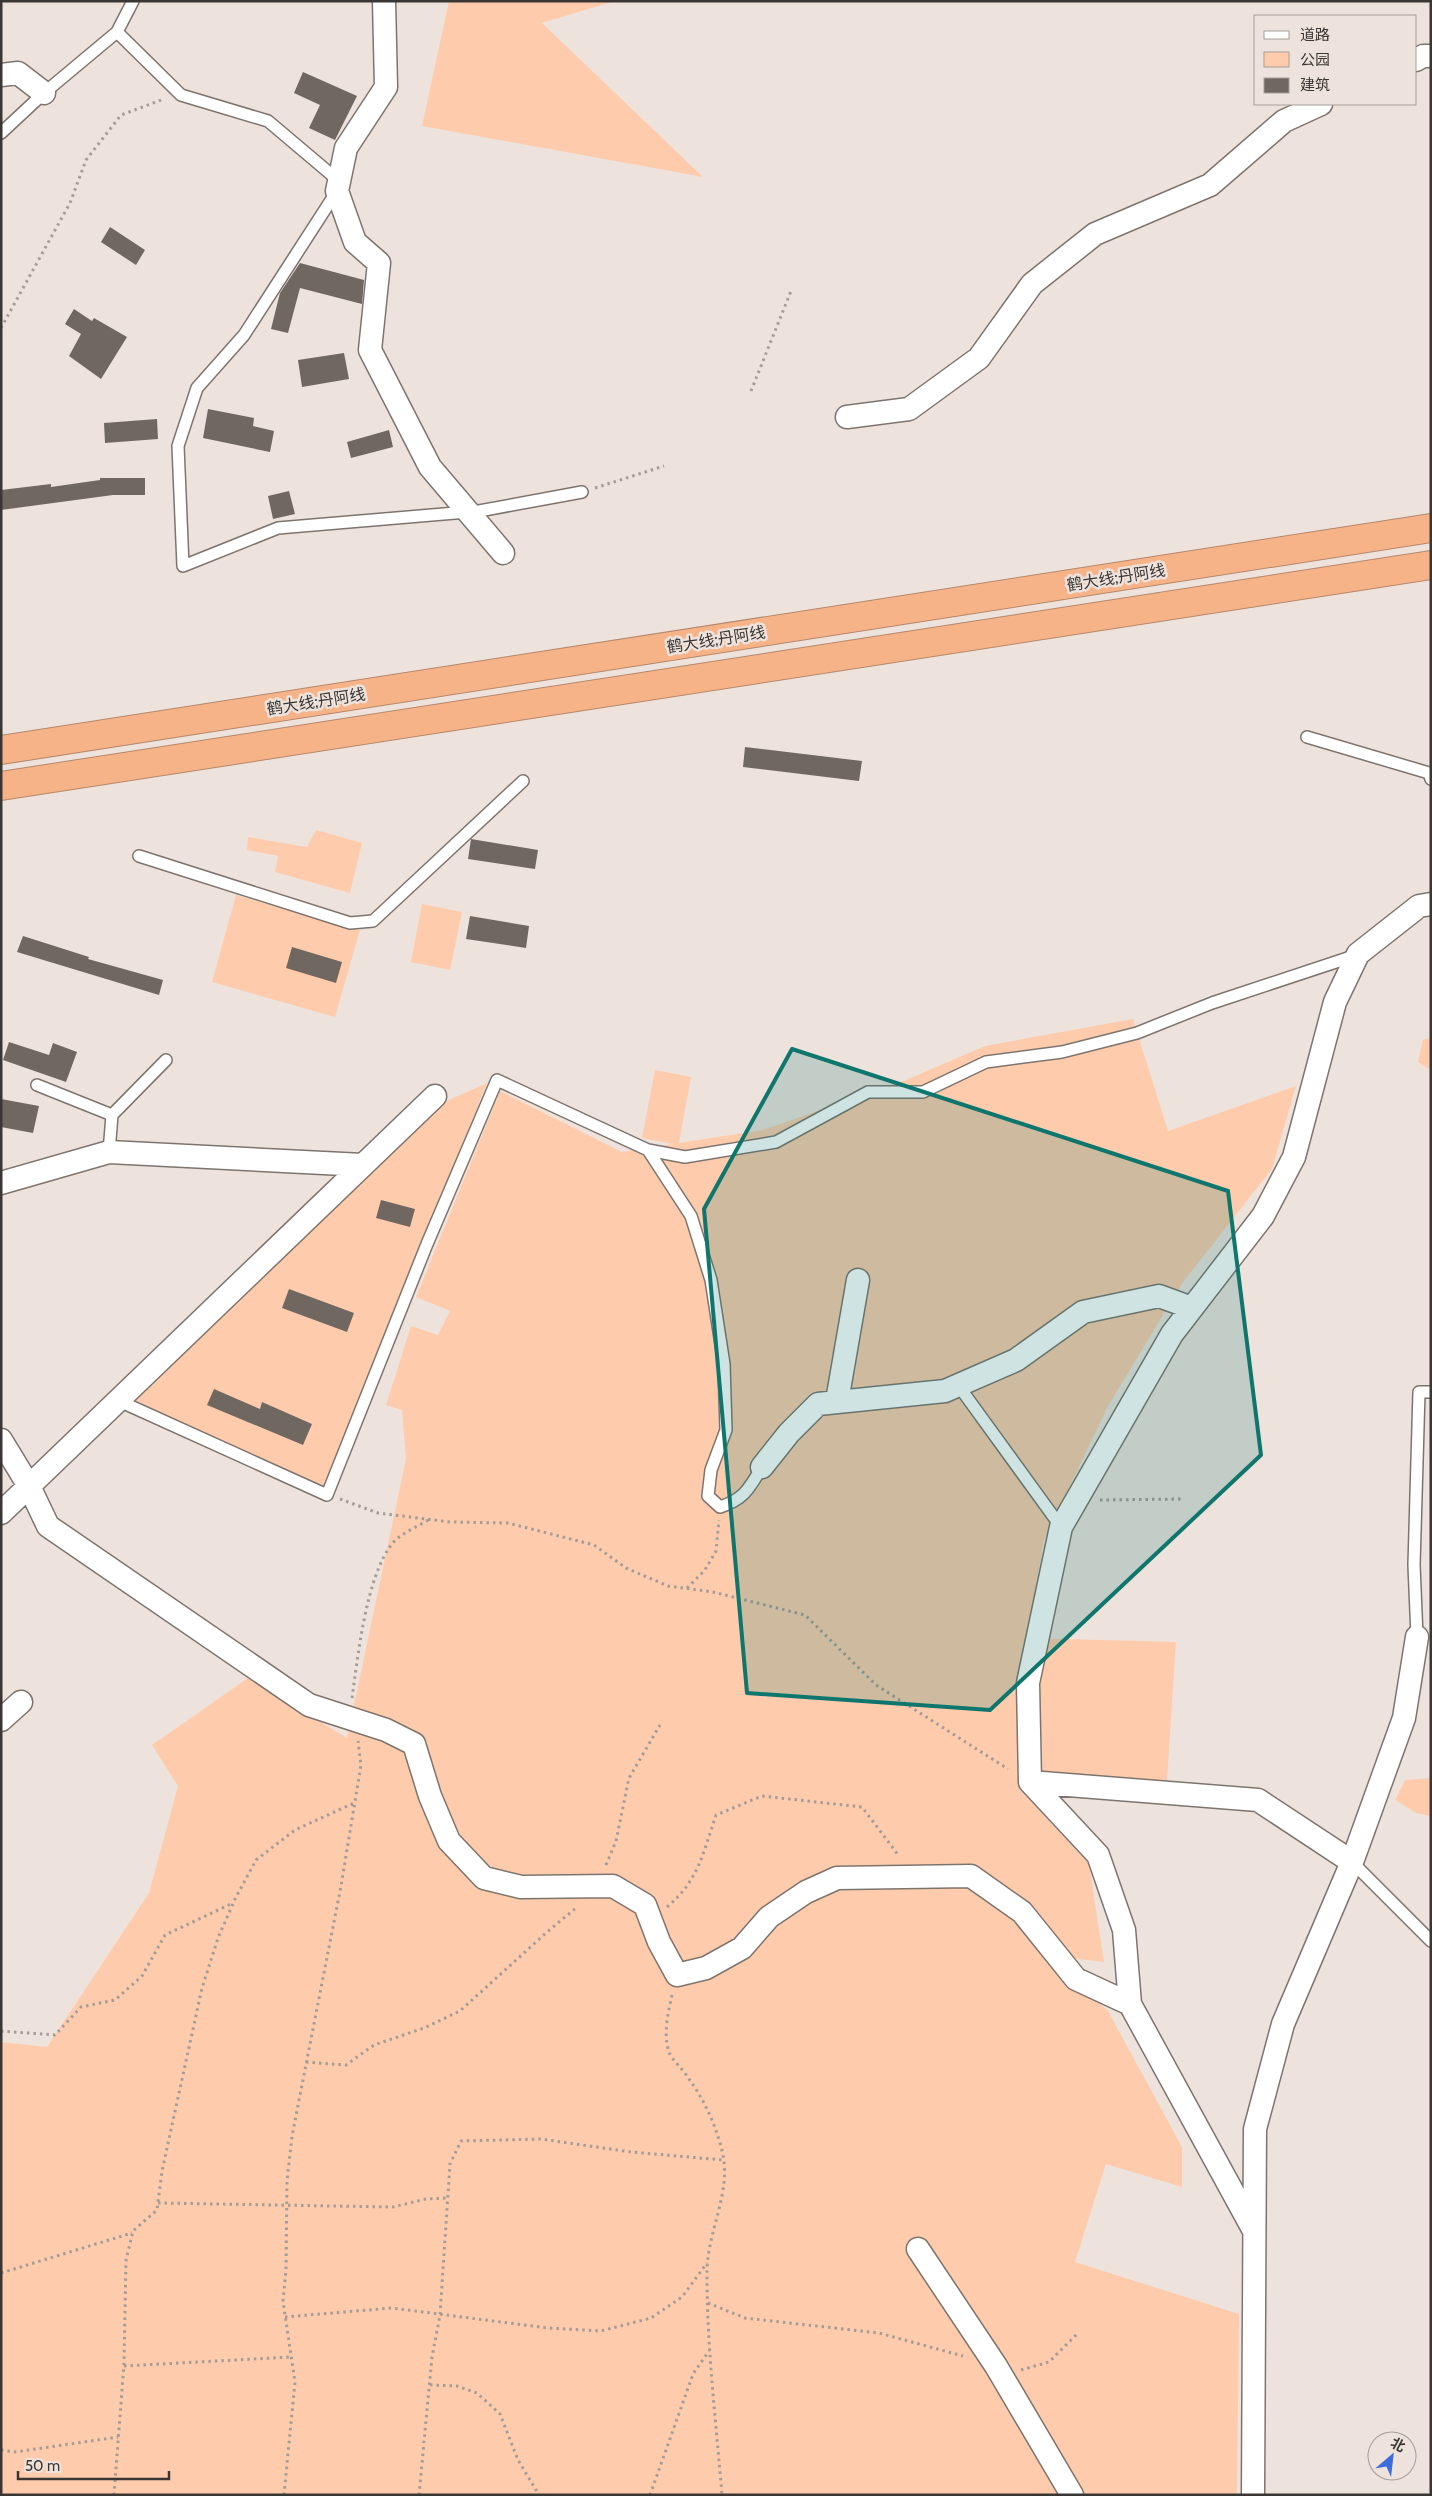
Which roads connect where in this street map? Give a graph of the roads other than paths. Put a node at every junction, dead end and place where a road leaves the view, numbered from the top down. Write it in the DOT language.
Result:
graph roads {
  1 [pos="133,1"];
  2 [pos="384,1"];
  3 [pos="117,32"];
  4 [pos="1431,56"];
  5 [pos="1417,60"];
  6 [pos="1,75"];
  7 [pos="44,93"];
  8 [pos="1319,105"];
  9 [pos="1,133"];
  10 [pos="338,186"];
  11 [pos="847,417"];
  12 [pos="582,492"];
  13 [pos="468,512"];
  14 [pos="1431,528"];
  15 [pos="503,553"];
  16 [pos="1431,565"];
  17 [pos="1308,736"];
  18 [pos="1,750"];
  19 [pos="1431,779"];
  20 [pos="523,781"];
  21 [pos="1,786"];
  22 [pos="140,856"];
  23 [pos="1431,904"];
  24 [pos="1358,954"];
  25 [pos="166,1060"];
  26 [pos="37,1085"];
  27 [pos="435,1096"];
  28 [pos="112,1115"];
  29 [pos="648,1150"];
  30 [pos="109,1152"];
  31 [pos="363,1164"];
  32 [pos="1,1183"];
  33 [pos="858,1280"];
  34 [pos="1192,1308"];
  35 [pos="958,1386"];
  36 [pos="1431,1392"];
  37 [pos="117,1400"];
  38 [pos="837,1401"];
  39 [pos="1,1440"];
  40 [pos="762,1467"];
  41 [pos="30,1486"];
  42 [pos="1,1513"];
  43 [pos="1061,1527"];
  44 [pos="1416,1637"];
  45 [pos="21,1702"];
  46 [pos="1,1720"];
  47 [pos="1030,1782"];
  48 [pos="1352,1862"];
  49 [pos="1431,1941"];
  50 [pos="1130,2004"];
  51 [pos="1255,2232"];
  52 [pos="918,2249"];
  53 [pos="1072,2495"];
  54 [pos="1252,2495"];
  1 -- 3 [label="lane"];
  2 -- 10 [label="street"];
  3 -- 7 [label="lane"];
  3 -- 10 [label="lane"];
  4 -- 5 [label="street"];
  6 -- 7 [label="street"];
  7 -- 9 [label="lane"];
  8 -- 11 [label="street"];
  10 -- 13 [label="street"];
  10 -- 13 [label="lane"];
  12 -- 13 [label="lane"];
  13 -- 15 [label="street"];
  14 -- 18 [label="highway, 鹤大线;丹阿线"];
  16 -- 21 [label="highway"];
  17 -- 19 [label="lane"];
  20 -- 22 [label="lane"];
  23 -- 24 [label="street"];
  24 -- 29 [label="lane"];
  24 -- 34 [label="street"];
  25 -- 28 [label="lane"];
  26 -- 28 [label="lane"];
  27 -- 31 [label="street"];
  28 -- 30 [label="lane"];
  29 -- 37 [label="lane"];
  29 -- 40 [label="lane"];
  30 -- 31 [label="street"];
  30 -- 32 [label="street"];
  31 -- 37 [label="street"];
  33 -- 38 [label="street"];
  34 -- 35 [label="street"];
  34 -- 43 [label="street"];
  35 -- 38 [label="street"];
  35 -- 43 [label="lane"];
  36 -- 44 [label="lane"];
  37 -- 41 [label="street"];
  38 -- 40 [label="street"];
  39 -- 41 [label="street"];
  41 -- 42 [label="street"];
  41 -- 50 [label="street"];
  43 -- 47 [label="street"];
  44 -- 48 [label="street"];
  45 -- 46 [label="street"];
  47 -- 48 [label="street"];
  47 -- 50 [label="street"];
  48 -- 49 [label="lane"];
  48 -- 51 [label="street"];
  50 -- 51 [label="street"];
  51 -- 54 [label="street"];
  52 -- 53 [label="street"];
}
